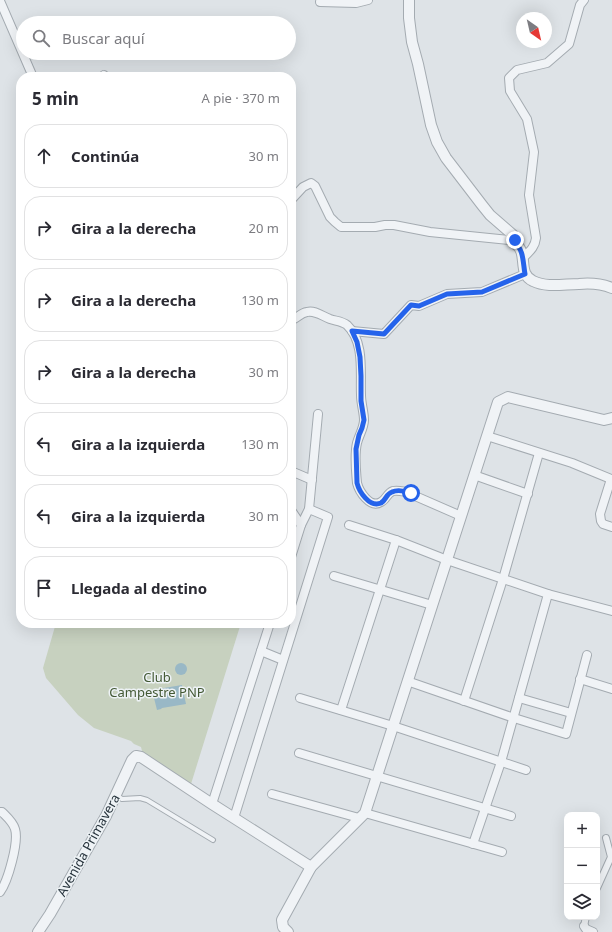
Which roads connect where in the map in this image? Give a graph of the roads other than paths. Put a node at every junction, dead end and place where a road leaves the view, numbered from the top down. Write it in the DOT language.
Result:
graph roads {
  1 [pos="368,0"];
  2 [pos="409,0"];
  3 [pos="584,0"];
  4 [pos="0,1"];
  5 [pos="320,2"];
  6 [pos="16,38"];
  7 [pos="26,60"];
  8 [pos="31,72"];
  9 [pos="296,195"];
  10 [pos="514,243"];
  11 [pos="523,258"];
  12 [pos="525,274"];
  13 [pos="612,288"];
  14 [pos="296,318"];
  15 [pos="352,331"];
  16 [pos="318,414"];
  17 [pos="612,418"];
  18 [pos="487,436"];
  19 [pos="539,453"];
  20 [pos="296,473"];
  21 [pos="474,475"];
  22 [pos="312,480"];
  23 [pos="528,494"];
  24 [pos="309,509"];
  25 [pos="461,516"];
  26 [pos="296,518"];
  27 [pos="301,525"];
  28 [pos="349,525"];
  29 [pos="612,527"];
  30 [pos="396,540"];
  31 [pos="296,541"];
  32 [pos="447,560"];
  33 [pos="334,576"];
  34 [pos="503,579"];
  35 [pos="380,589"];
  36 [pos="548,594"];
  37 [pos="432,605"];
  38 [pos="612,611"];
  39 [pos="296,619"];
  40 [pos="268,628"];
  41 [pos="293,628"];
  42 [pos="261,651"];
  43 [pos="587,655"];
  44 [pos="283,660"];
  45 [pos="580,679"];
  46 [pos="407,681"];
  47 [pos="612,689"];
  48 [pos="300,698"];
  49 [pos="519,698"];
  50 [pos="464,701"];
  51 [pos="341,710"];
  52 [pos="571,713"];
  53 [pos="514,718"];
  54 [pos="393,726"];
  55 [pos="299,753"];
  56 [pos="501,762"];
  57 [pos="526,770"];
  58 [pos="377,775"];
  59 [pos="272,794"];
  60 [pos="116,795"];
  61 [pos="212,804"];
  62 [pos="485,808"];
  63 [pos="0,812"];
  64 [pos="362,816"];
  65 [pos="511,816"];
  66 [pos="234,818"];
  67 [pos="606,838"];
  68 [pos="213,840"];
  69 [pos="473,844"];
  70 [pos="502,852"];
  71 [pos="311,867"];
  72 [pos="599,884"];
  73 [pos="0,892"];
  74 [pos="585,920"];
  75 [pos="584,926"];
  76 [pos="38,932"];
  77 [pos="288,932"];
  78 [pos="593,932"];
  1 -- 5 [label="street"];
  2 -- 10 [label="street"];
  3 -- 11 [label="street"];
  4 -- 6 [label="street"];
  7 -- 8 [label="street"];
  9 -- 10 [label="street"];
  10 -- 11 [label="street"];
  11 -- 12 [label="street"];
  12 -- 13 [label="street"];
  12 -- 15 [label="street"];
  14 -- 15 [label="street"];
  15 -- 25 [label="street"];
  16 -- 22 [label="street"];
  17 -- 18 [label="street"];
  18 -- 19 [label="street"];
  18 -- 21 [label="street"];
  19 -- 23 [label="street"];
  19 -- 29 [label="street"];
  20 -- 22 [label="street"];
  21 -- 23 [label="street"];
  21 -- 25 [label="street"];
  22 -- 24 [label="street"];
  23 -- 34 [label="street"];
  24 -- 27 [label="street"];
  24 -- 39 [label="street"];
  25 -- 32 [label="street"];
  26 -- 27 [label="street"];
  27 -- 31 [label="street"];
  28 -- 30 [label="street"];
  30 -- 32 [label="street"];
  30 -- 35 [label="street"];
  32 -- 34 [label="street"];
  32 -- 37 [label="street"];
  33 -- 35 [label="street"];
  34 -- 36 [label="street"];
  34 -- 50 [label="street"];
  35 -- 37 [label="street"];
  35 -- 51 [label="street"];
  36 -- 38 [label="street"];
  36 -- 49 [label="street"];
  37 -- 46 [label="street"];
  40 -- 42 [label="street"];
  41 -- 44 [label="street"];
  42 -- 44 [label="street"];
  42 -- 61 [label="street"];
  43 -- 45 [label="street"];
  44 -- 66 [label="street"];
  45 -- 47 [label="street"];
  45 -- 52 [label="street"];
  46 -- 50 [label="street"];
  46 -- 54 [label="street"];
  48 -- 51 [label="street"];
  49 -- 52 [label="street"];
  49 -- 53 [label="street"];
  50 -- 53 [label="street"];
  51 -- 54 [label="street"];
  52 -- 53 [label="street"];
  53 -- 56 [label="street"];
  54 -- 56 [label="street"];
  54 -- 58 [label="street"];
  55 -- 58 [label="street"];
  56 -- 57 [label="street"];
  56 -- 62 [label="street"];
  58 -- 62 [label="street"];
  58 -- 64 [label="street"];
  59 -- 64 [label="street"];
  60 -- 61 [label="street, Avenida Primavera"];
  60 -- 68 [label="lane"];
  60 -- 76 [label="street, Avenida Primavera"];
  61 -- 66 [label="street"];
  62 -- 65 [label="street"];
  62 -- 69 [label="street"];
  63 -- 73 [label="street"];
  64 -- 69 [label="street"];
  64 -- 71 [label="street"];
  66 -- 71 [label="street"];
  67 -- 72 [label="street"];
  69 -- 70 [label="street"];
  71 -- 77 [label="street"];
  74 -- 75 [label="street"];
  75 -- 78 [label="street"];
}
